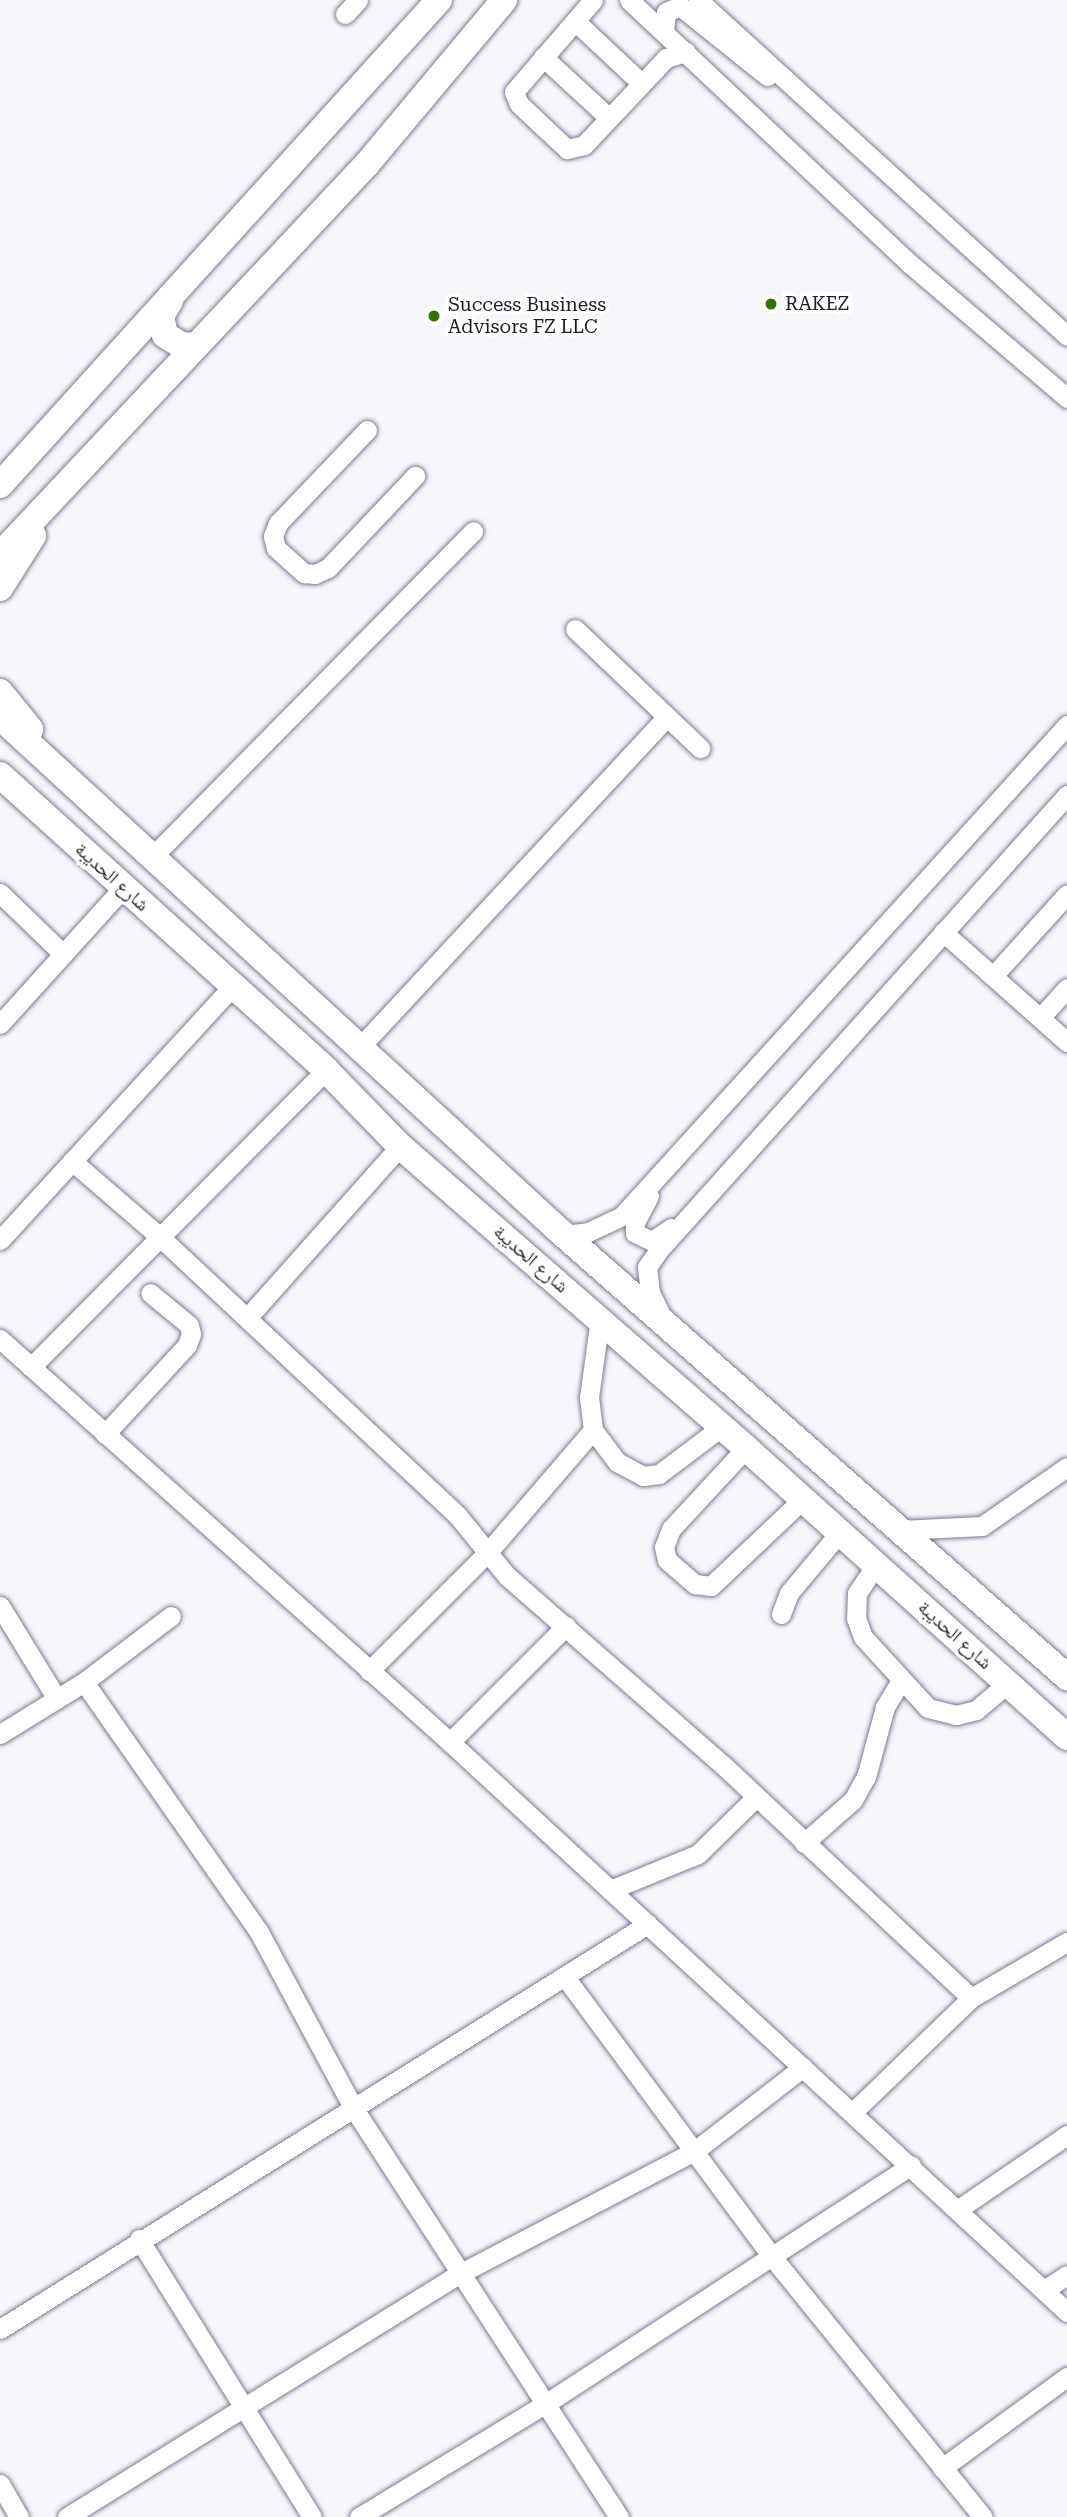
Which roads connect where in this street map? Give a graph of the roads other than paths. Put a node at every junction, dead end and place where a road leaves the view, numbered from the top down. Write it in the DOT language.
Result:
graph roads {
  1 [pos="504,0"];
  2 [pos="593,0"];
  3 [pos="629,0"];
  4 [pos="698,0"];
  5 [pos="433,2"];
  6 [pos="575,21"];
  7 [pos="664,32"];
  8 [pos="686,52"];
  9 [pos="543,57"];
  10 [pos="788,82"];
  11 [pos="641,83"];
  12 [pos="609,118"];
  13 [pos="176,291"];
  14 [pos="1067,336"];
  15 [pos="196,346"];
  16 [pos="1048,381"];
  17 [pos="1067,389"];
  18 [pos="1067,398"];
  19 [pos="367,430"];
  20 [pos="73,474"];
  21 [pos="415,476"];
  22 [pos="0,485"];
  23 [pos="473,531"];
  24 [pos="0,555"];
  25 [pos="0,588"];
  26 [pos="575,629"];
  27 [pos="0,692"];
  28 [pos="667,717"];
  29 [pos="0,718"];
  30 [pos="1067,725"];
  31 [pos="700,748"];
  32 [pos="6,783"];
  33 [pos="1067,794"];
  34 [pos="86,799"];
  35 [pos="151,858"];
  36 [pos="124,887"];
  37 [pos="0,893"];
  38 [pos="1067,894"];
  39 [pos="943,932"];
  40 [pos="63,954"];
  41 [pos="993,976"];
  42 [pos="233,986"];
  43 [pos="1067,988"];
  44 [pos="1040,1018"];
  45 [pos="0,1024"];
  46 [pos="1067,1042"];
  47 [pos="359,1048"];
  48 [pos="326,1070"];
  49 [pos="400,1146"];
  50 [pos="72,1161"];
  51 [pos="664,1168"];
  52 [pos="682,1220"];
  53 [pos="564,1235"];
  54 [pos="160,1237"];
  55 [pos="0,1240"];
  56 [pos="150,1293"];
  57 [pos="247,1318"];
  58 [pos="600,1318"];
  59 [pos="666,1324"];
  60 [pos="0,1339"];
  61 [pos="32,1367"];
  62 [pos="720,1428"];
  63 [pos="593,1430"];
  64 [pos="105,1434"];
  65 [pos="746,1448"];
  66 [pos="1067,1467"];
  67 [pos="803,1499"];
  68 [pos="900,1530"];
  69 [pos="840,1532"];
  70 [pos="488,1552"];
  71 [pos="876,1565"];
  72 [pos="0,1606"];
  73 [pos="781,1614"];
  74 [pos="171,1616"];
  75 [pos="566,1626"];
  76 [pos="369,1671"];
  77 [pos="1067,1677"];
  78 [pos="84,1682"];
  79 [pos="900,1682"];
  80 [pos="1008,1683"];
  81 [pos="57,1699"];
  82 [pos="0,1734"];
  83 [pos="1067,1737"];
  84 [pos="450,1742"];
  85 [pos="755,1798"];
  86 [pos="804,1843"];
  87 [pos="610,1890"];
  88 [pos="648,1924"];
  89 [pos="1067,1942"];
  90 [pos="565,1977"];
  91 [pos="971,1998"];
  92 [pos="803,2067"];
  93 [pos="354,2109"];
  94 [pos="853,2112"];
  95 [pos="1067,2135"];
  96 [pos="696,2150"];
  97 [pos="911,2165"];
  98 [pos="957,2210"];
  99 [pos="139,2239"];
  100 [pos="773,2258"];
  101 [pos="461,2273"];
  102 [pos="1067,2275"];
  103 [pos="1044,2290"];
  104 [pos="1067,2312"];
  105 [pos="0,2329"];
  106 [pos="1067,2377"];
  107 [pos="545,2404"];
  108 [pos="244,2407"];
  109 [pos="942,2468"];
  110 [pos="0,2484"];
  111 [pos="19,2517"];
  112 [pos="67,2517"];
  113 [pos="312,2517"];
  114 [pos="359,2517"];
  115 [pos="620,2517"];
  116 [pos="983,2517"];
  1 -- 15 [label="main road"];
  2 -- 6 [label="street"];
  3 -- 7 [label="street"];
  4 -- 10 [label="street"];
  5 -- 13 [label="main road"];
  6 -- 9 [label="street"];
  6 -- 11 [label="street"];
  7 -- 8 [label="street"];
  7 -- 10 [label="street"];
  8 -- 11 [label="street"];
  8 -- 16 [label="street"];
  9 -- 12 [label="street"];
  9 -- 12 [label="street"];
  10 -- 14 [label="street"];
  11 -- 12 [label="street"];
  13 -- 15 [label="main road"];
  13 -- 22 [label="main road"];
  15 -- 20 [label="main road"];
  16 -- 17 [label="street"];
  16 -- 18 [label="street"];
  19 -- 21 [label="street"];
  20 -- 24 [label="main road"];
  20 -- 25 [label="main road"];
  23 -- 35 [label="street"];
  26 -- 28 [label="street"];
  27 -- 34 [label="main road"];
  28 -- 31 [label="street"];
  28 -- 47 [label="street"];
  29 -- 34 [label="main road, شارع الحديبة"];
  30 -- 51 [label="street"];
  32 -- 36 [label="main road, شارع الحديبة"];
  33 -- 39 [label="street"];
  34 -- 35 [label="main road, شارع الحديبة"];
  35 -- 47 [label="main road, شارع الحديبة"];
  36 -- 40 [label="street"];
  36 -- 42 [label="main road, شارع الحديبة"];
  37 -- 40 [label="street"];
  38 -- 41 [label="street"];
  39 -- 41 [label="street"];
  39 -- 52 [label="street"];
  40 -- 45 [label="street"];
  41 -- 44 [label="street"];
  42 -- 48 [label="main road, شارع الحديبة"];
  42 -- 50 [label="street"];
  43 -- 44 [label="street"];
  44 -- 46 [label="street"];
  47 -- 53 [label="main road, شارع الحديبة"];
  48 -- 49 [label="main road, شارع الحديبة"];
  48 -- 54 [label="street"];
  49 -- 57 [label="street"];
  49 -- 58 [label="main road, شارع الحديبة"];
  50 -- 54 [label="street"];
  50 -- 55 [label="street"];
  51 -- 52 [label="street"];
  51 -- 53 [label="street"];
  52 -- 59 [label="street"];
  53 -- 59 [label="main road, شارع الحديبة"];
  54 -- 57 [label="street"];
  54 -- 61 [label="street"];
  56 -- 64 [label="street"];
  57 -- 70 [label="street"];
  58 -- 62 [label="main road, شارع الحديبة"];
  58 -- 63 [label="street"];
  59 -- 68 [label="main road, شارع الحديبة"];
  60 -- 61 [label="street"];
  61 -- 64 [label="street"];
  62 -- 63 [label="street"];
  62 -- 65 [label="main road, شارع الحديبة"];
  63 -- 70 [label="street"];
  64 -- 76 [label="street"];
  65 -- 67 [label="main road, شارع الحديبة"];
  65 -- 67 [label="street"];
  66 -- 68 [label="street"];
  67 -- 69 [label="main road, شارع الحديبة"];
  68 -- 77 [label="main road, شارع الحديبة"];
  69 -- 71 [label="main road, شارع الحديبة"];
  69 -- 73 [label="street"];
  70 -- 75 [label="street"];
  70 -- 76 [label="street"];
  71 -- 79 [label="street"];
  71 -- 80 [label="main road, شارع الحديبة"];
  72 -- 81 [label="street"];
  74 -- 78 [label="street"];
  75 -- 84 [label="street"];
  75 -- 85 [label="street"];
  76 -- 84 [label="street"];
  78 -- 81 [label="street"];
  78 -- 93 [label="street"];
  79 -- 80 [label="street"];
  79 -- 86 [label="street"];
  80 -- 83 [label="main road, شارع الحديبة"];
  81 -- 82 [label="street"];
  84 -- 87 [label="street"];
  85 -- 86 [label="street"];
  85 -- 87 [label="street"];
  86 -- 91 [label="street"];
  87 -- 88 [label="street"];
  88 -- 90 [label="street"];
  88 -- 92 [label="street"];
  89 -- 91 [label="street"];
  90 -- 93 [label="street"];
  90 -- 96 [label="street"];
  91 -- 94 [label="street"];
  92 -- 94 [label="street"];
  92 -- 96 [label="street"];
  93 -- 99 [label="street"];
  93 -- 101 [label="street"];
  94 -- 97 [label="street"];
  95 -- 98 [label="street"];
  96 -- 100 [label="street"];
  96 -- 101 [label="street"];
  97 -- 98 [label="street"];
  97 -- 100 [label="street"];
  98 -- 103 [label="street"];
  99 -- 105 [label="street"];
  99 -- 108 [label="street"];
  100 -- 107 [label="street"];
  100 -- 109 [label="street"];
  101 -- 107 [label="street"];
  101 -- 108 [label="street"];
  102 -- 103 [label="street"];
  103 -- 104 [label="street"];
  106 -- 109 [label="street"];
  107 -- 114 [label="street"];
  107 -- 115 [label="street"];
  108 -- 112 [label="street"];
  108 -- 113 [label="street"];
  109 -- 116 [label="street"];
  110 -- 111 [label="street"];
}
